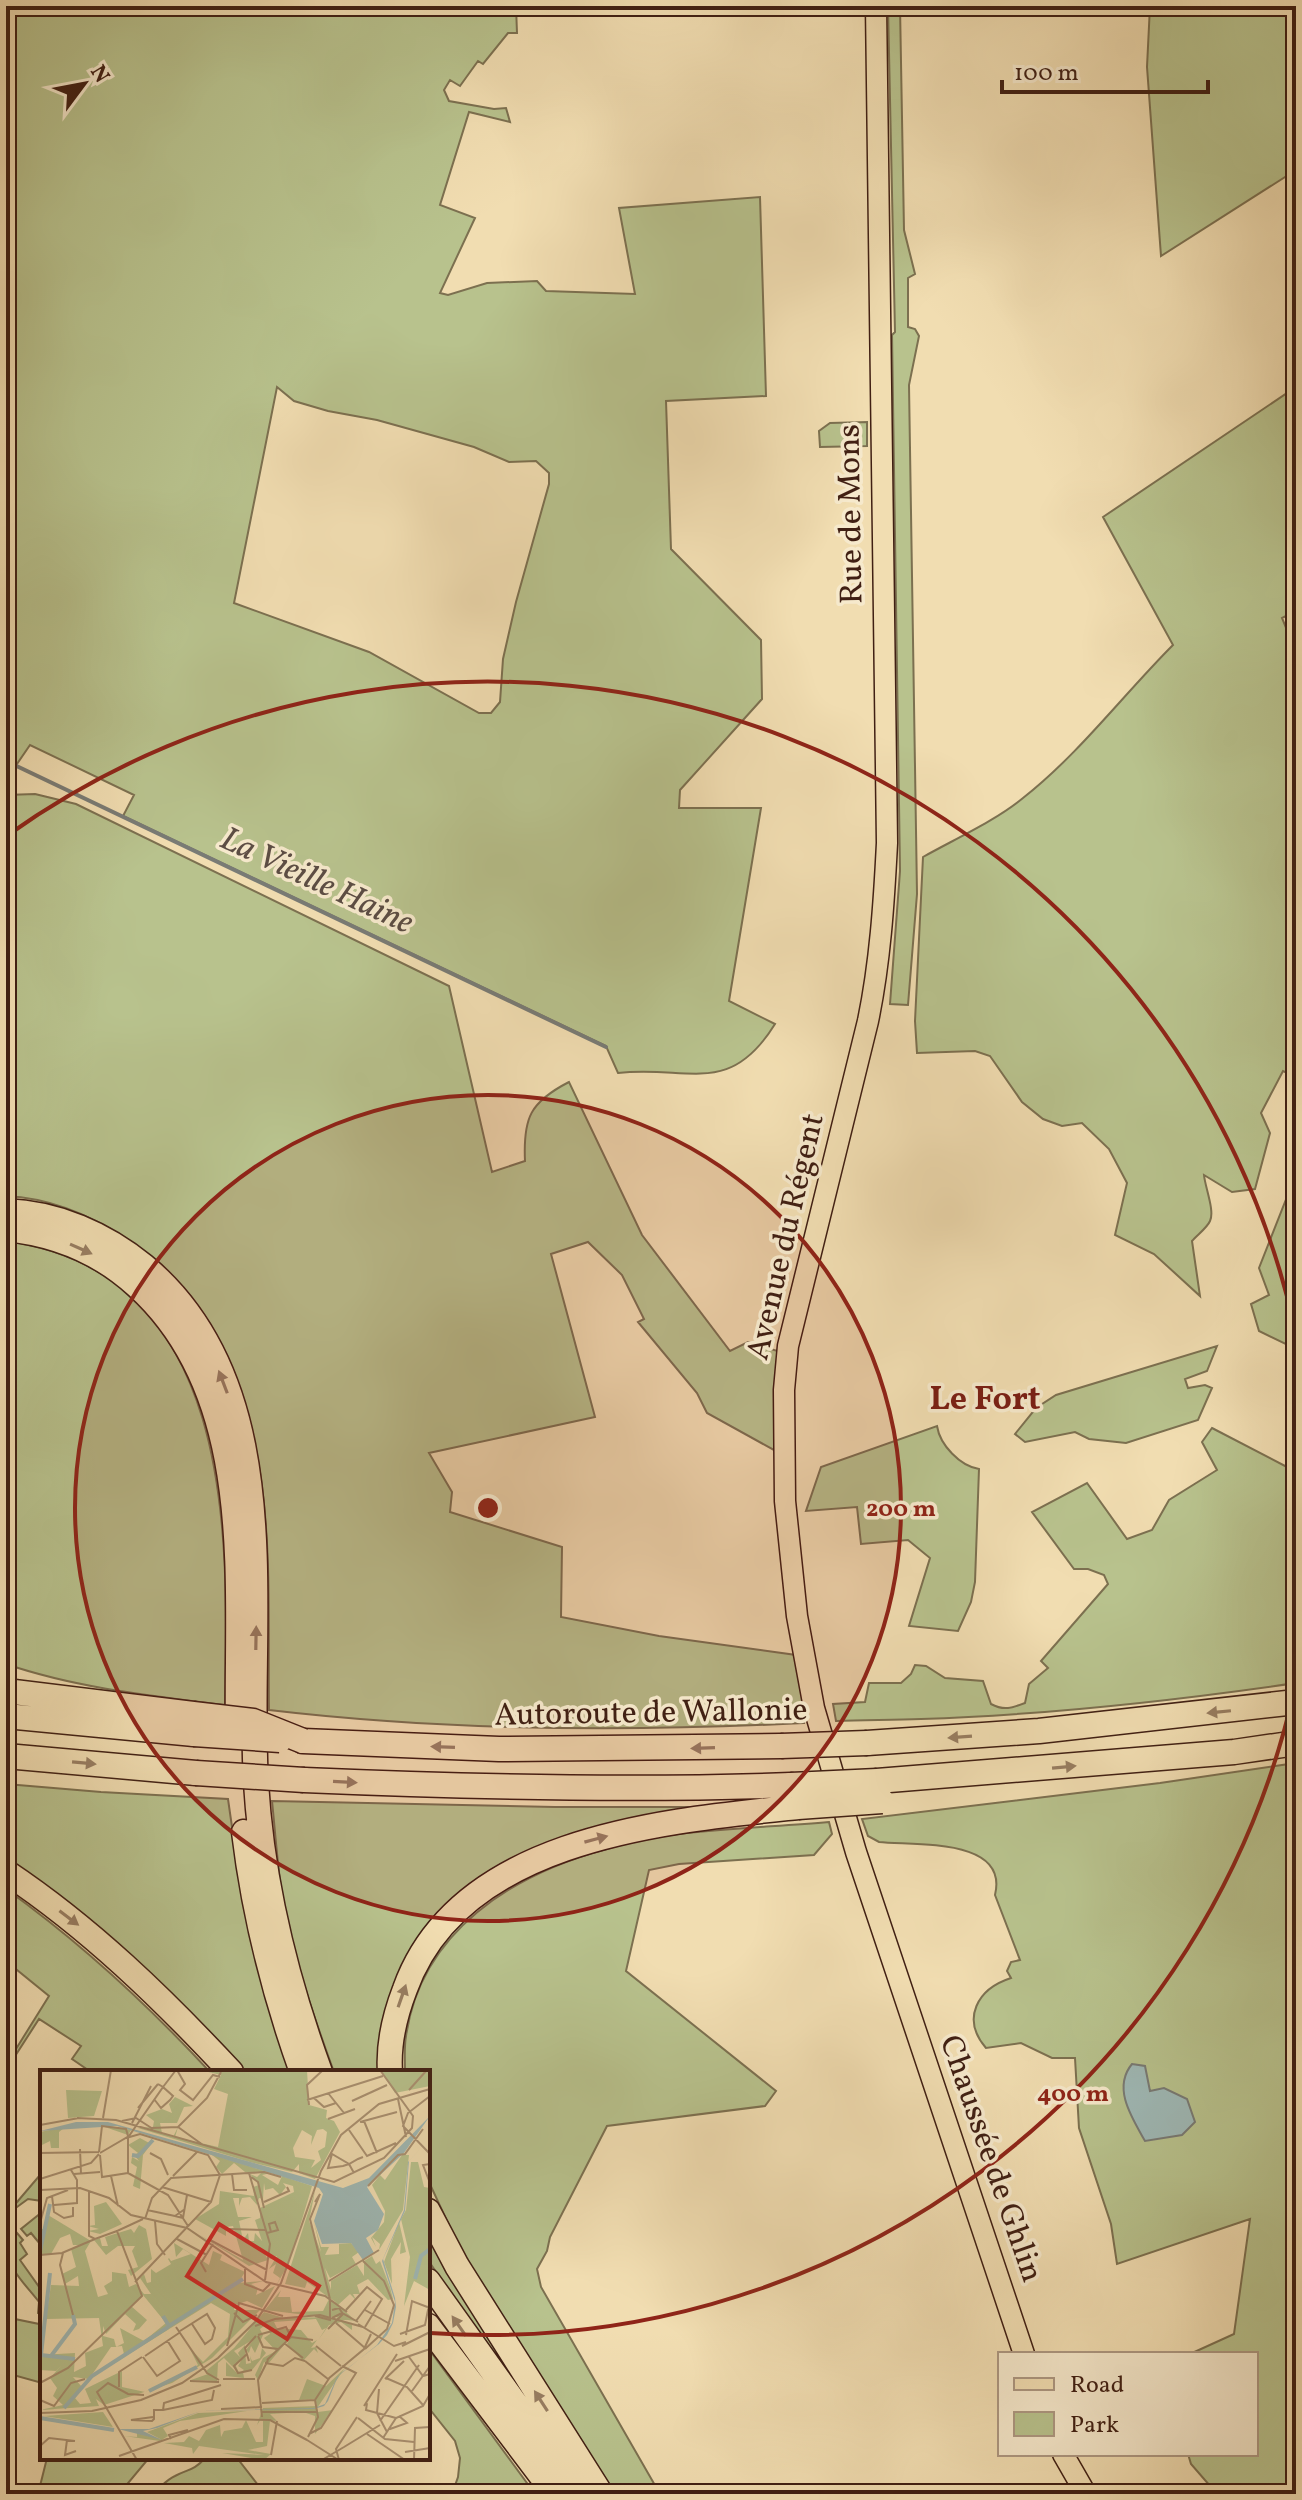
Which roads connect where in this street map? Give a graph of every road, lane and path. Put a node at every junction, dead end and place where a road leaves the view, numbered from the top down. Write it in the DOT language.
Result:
graph roads {
  1 [pos="876,6"];
  2 [pos="868,1021"];
  3 [pos="6,1211"];
  4 [pos="6,1229"];
  5 [pos="6,1675"];
  6 [pos="6,1691"];
  7 [pos="1296,1702"];
  8 [pos="111,1706"];
  9 [pos="6,1716"];
  10 [pos="193,1724"];
  11 [pos="1296,1743"];
  12 [pos="6,1756"];
  13 [pos="794,1796"];
  14 [pos="6,1872"];
  15 [pos="899,1982"];
  16 [pos="229,2070"];
  17 [pos="301,2070"];
  18 [pos="319,2070"];
  19 [pos="390,2070"];
  20 [pos="430,2215"];
  21 [pos="430,2284"];
  22 [pos="430,2320"];
  23 [pos="430,2329"];
  24 [pos="1023,2352"];
  25 [pos="451,2357"];
  26 [pos="1064,2456"];
  27 [pos="555,2494"];
  28 [pos="580,2494"];
  29 [pos="601,2494"];
  30 [pos="1086,2494"];
  1 -- 2 [label="main road, Rue de Mons"];
  2 -- 15 [label="main road, Avenue du Régent"];
  18 -- 3 [label="highway, one-way"];
  4 -- 17 [label="highway, one-way"];
  5 -- 8 [label="highway"];
  6 -- 8 [label="highway"];
  7 -- 10 [label="highway, Autoroute de Wallonie, one-way, bridge"];
  8 -- 10 [label="highway"];
  9 -- 10 [label="highway, Autoroute de Wallonie"];
  13 -- 11 [label="highway, one-way, bridge"];
  12 -- 13 [label="highway, one-way, bridge"];
  19 -- 13 [label="highway, one-way"];
  14 -- 16 [label="highway, one-way"];
  15 -- 24 [label="main road, Chaussée de Ghlin"];
  29 -- 20 [label="highway, one-way"];
  28 -- 21 [label="highway, one-way"];
  22 -- 25 [label="highway"];
  23 -- 25 [label="highway"];
  25 -- 27 [label="highway"];
  26 -- 30 [label="main road"];
}
